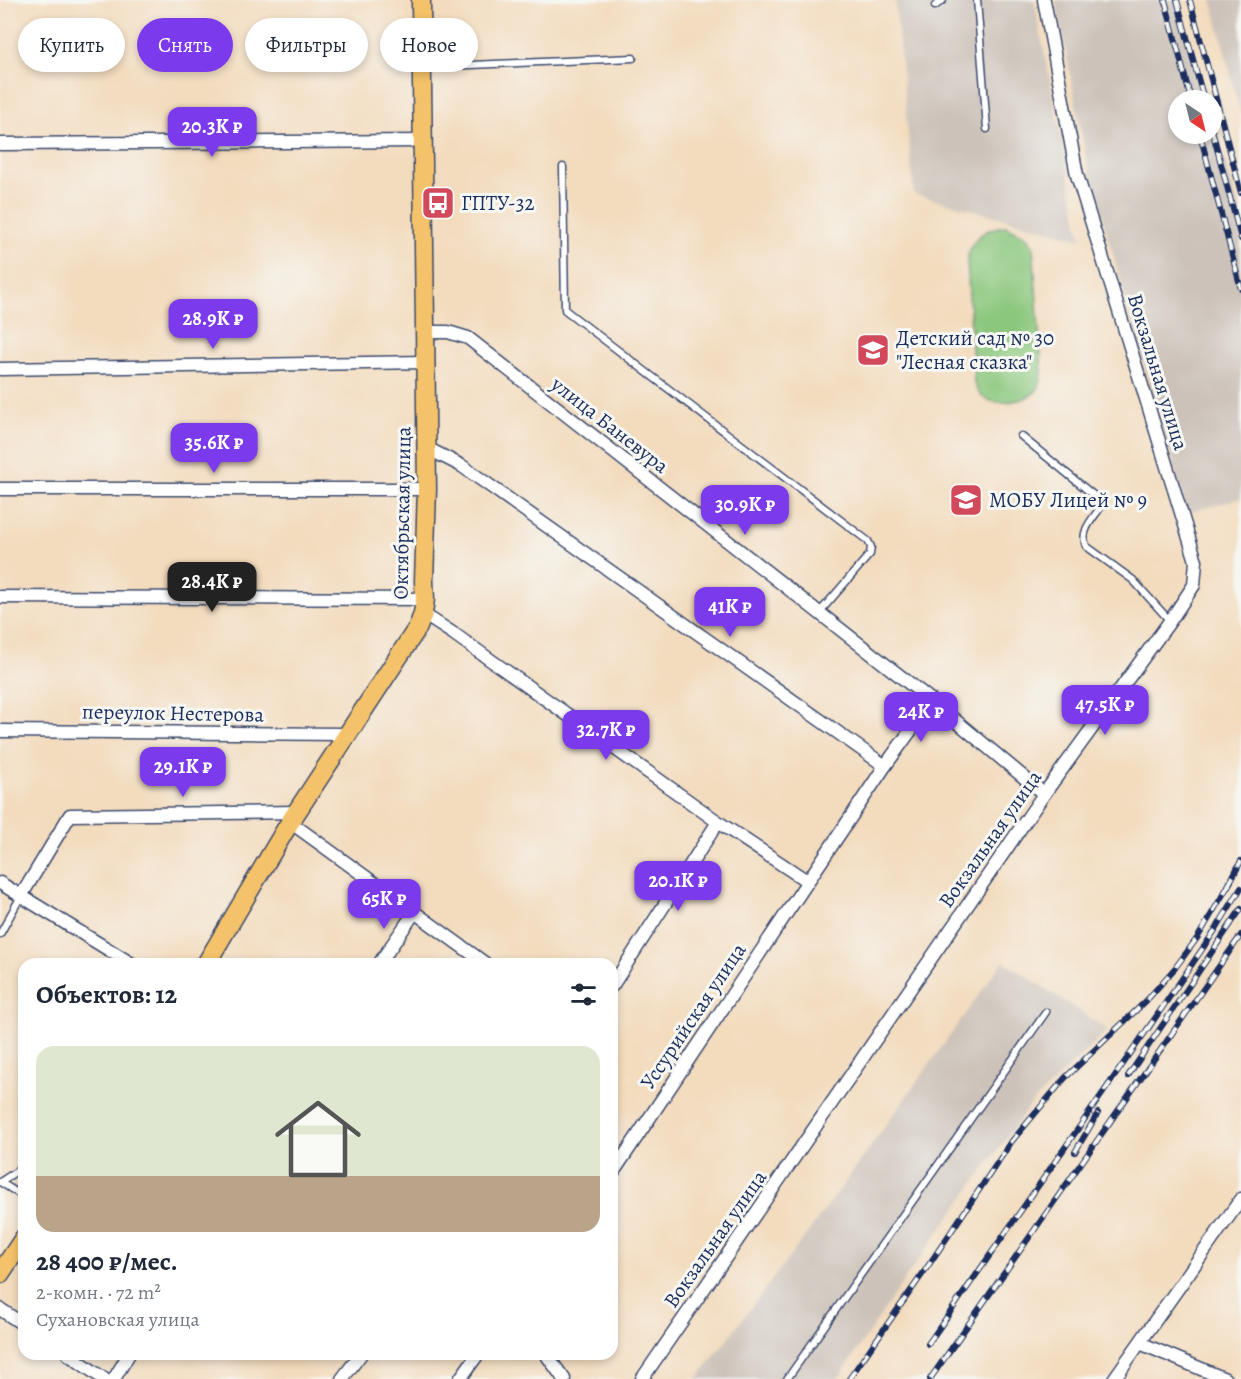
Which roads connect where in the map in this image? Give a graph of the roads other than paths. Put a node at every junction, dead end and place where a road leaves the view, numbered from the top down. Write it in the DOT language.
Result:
graph roads {
  1 [pos="421,0"];
  2 [pos="943,0"];
  3 [pos="977,0"];
  4 [pos="1044,0"];
  5 [pos="935,6"];
  6 [pos="421,18"];
  7 [pos="633,58"];
  8 [pos="478,65"];
  9 [pos="422,72"];
  10 [pos="987,129"];
  11 [pos="424,141"];
  12 [pos="0,144"];
  13 [pos="563,167"];
  14 [pos="424,332"];
  15 [pos="426,362"];
  16 [pos="0,369"];
  17 [pos="1021,436"];
  18 [pos="425,447"];
  19 [pos="0,489"];
  20 [pos="427,489"];
  21 [pos="0,597"];
  22 [pos="424,606"];
  23 [pos="819,613"];
  24 [pos="1170,621"];
  25 [pos="932,701"];
  26 [pos="0,731"];
  27 [pos="346,734"];
  28 [pos="885,766"];
  29 [pos="1044,794"];
  30 [pos="293,817"];
  31 [pos="718,822"];
  32 [pos="807,880"];
  33 [pos="0,883"];
  34 [pos="21,896"];
  35 [pos="414,913"];
  36 [pos="0,934"];
  37 [pos="122,958"];
  38 [pos="210,958"];
  39 [pos="384,958"];
  40 [pos="478,958"];
  41 [pos="618,977"];
  42 [pos="1046,1012"];
  43 [pos="618,1165"];
  44 [pos="18,1169"];
  45 [pos="0,1182"];
  46 [pos="18,1193"];
  47 [pos="1241,1199"];
  48 [pos="18,1247"];
  49 [pos="0,1275"];
  50 [pos="0,1309"];
  51 [pos="18,1321"];
  52 [pos="1140,1343"];
  53 [pos="77,1360"];
  54 [pos="125,1360"];
  55 [pos="356,1360"];
  56 [pos="474,1360"];
  57 [pos="550,1360"];
  58 [pos="105,1379"];
  59 [pos="114,1379"];
  60 [pos="342,1379"];
  61 [pos="460,1379"];
  62 [pos="564,1379"];
  63 [pos="642,1379"];
  64 [pos="786,1379"];
  65 [pos="1114,1379"];
  66 [pos="1225,1379"];
  1 -- 6 [label="main road, Октябрьская улица"];
  2 -- 5 [label="lane"];
  3 -- 10 [label="lane"];
  4 -- 24 [label="street, Вокзальная улица"];
  7 -- 8 [label="lane"];
  9 -- 11 [label="main road, Октябрьская улица"];
  11 -- 12 [label="street"];
  11 -- 14 [label="main road, Октябрьская улица"];
  13 -- 23 [label="lane"];
  14 -- 15 [label="main road, Октябрьская улица"];
  14 -- 23 [label="street, улица Баневура"];
  15 -- 16 [label="street"];
  15 -- 18 [label="main road, Октябрьская улица"];
  17 -- 24 [label="lane"];
  18 -- 20 [label="main road, Октябрьская улица"];
  18 -- 28 [label="street"];
  19 -- 20 [label="street"];
  20 -- 22 [label="main road, Октябрьская улица"];
  21 -- 22 [label="street"];
  22 -- 27 [label="main road, Октябрьская улица"];
  22 -- 31 [label="street"];
  23 -- 25 [label="street, улица Баневура"];
  24 -- 29 [label="street, Вокзальная улица"];
  25 -- 28 [label="street, Уссурийская улица"];
  25 -- 29 [label="street, улица Баневура"];
  26 -- 27 [label="street, переулок Нестерова"];
  27 -- 30 [label="main road, Октябрьская улица"];
  28 -- 32 [label="street, Уссурийская улица"];
  29 -- 63 [label="street, Вокзальная улица"];
  30 -- 34 [label="street"];
  30 -- 35 [label="street"];
  30 -- 38 [label="main road, Октябрьская улица"];
  31 -- 32 [label="street"];
  31 -- 41 [label="street"];
  32 -- 43 [label="street, Уссурийская улица"];
  33 -- 34 [label="street"];
  34 -- 36 [label="lane"];
  34 -- 37 [label="street"];
  35 -- 39 [label="street"];
  35 -- 40 [label="street"];
  42 -- 64 [label="lane"];
  44 -- 45 [label="lane"];
  45 -- 46 [label="lane"];
  47 -- 52 [label="street"];
  48 -- 49 [label="main road"];
  50 -- 51 [label="street"];
  52 -- 65 [label="street"];
  52 -- 66 [label="street"];
  53 -- 58 [label="street"];
  54 -- 59 [label="street"];
  55 -- 60 [label="street"];
  56 -- 61 [label="street"];
  57 -- 62 [label="street"];
}
